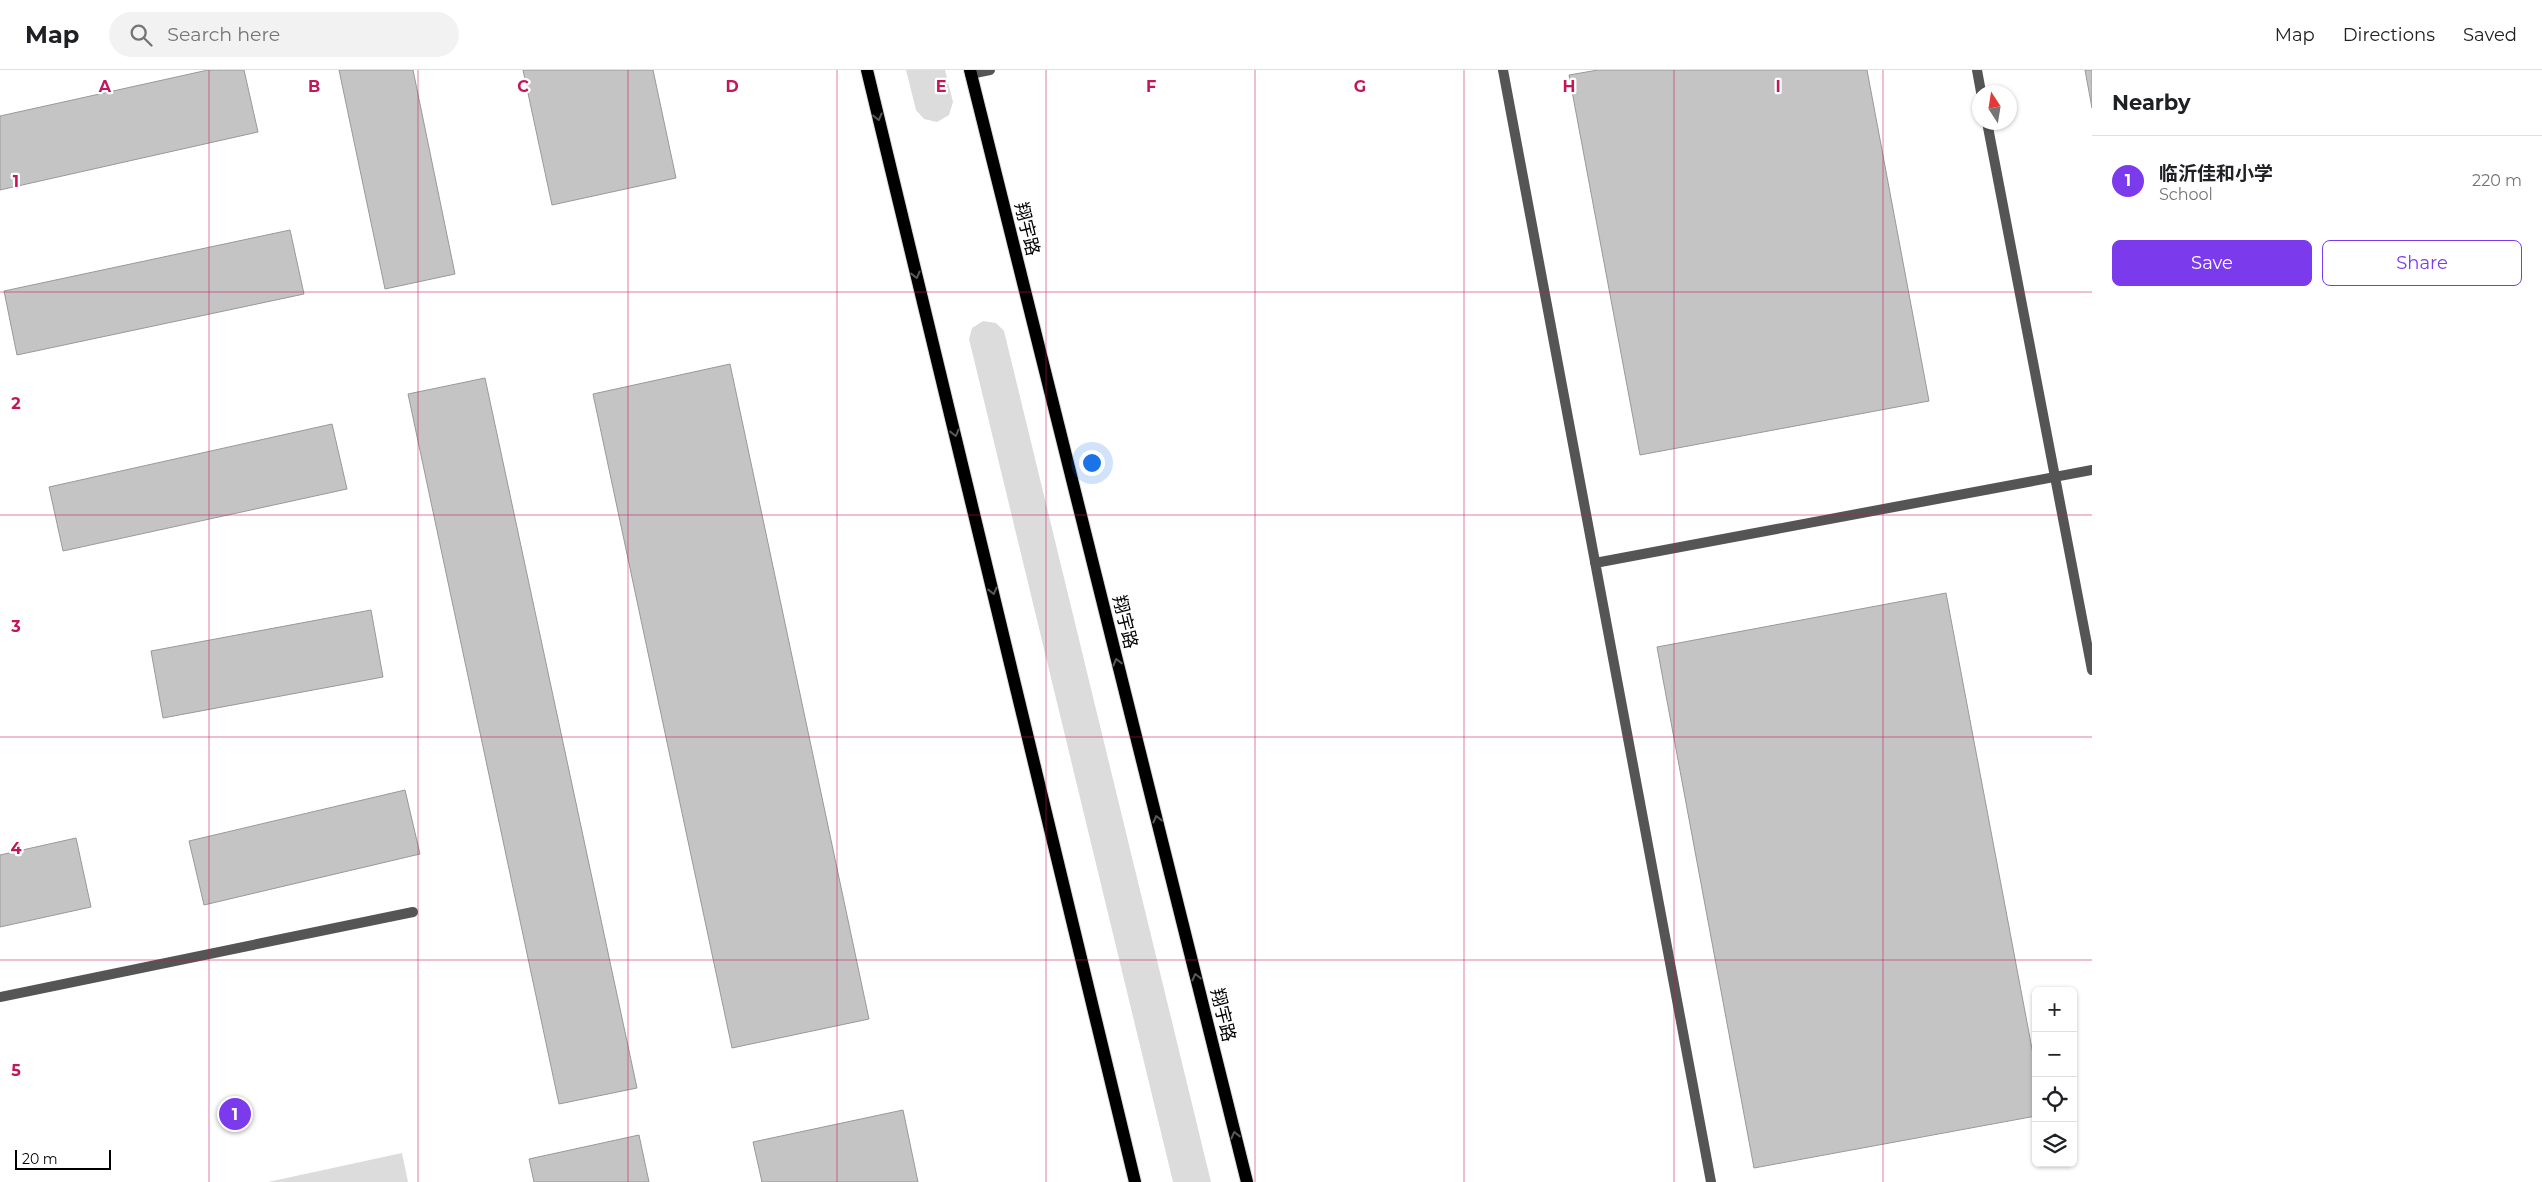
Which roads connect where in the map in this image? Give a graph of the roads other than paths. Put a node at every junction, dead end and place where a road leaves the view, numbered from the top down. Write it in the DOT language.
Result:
graph roads {
  1 [pos="867,70"];
  2 [pos="990,70"];
  3 [pos="1503,70"];
  4 [pos="1976,70"];
  5 [pos="970,72"];
  6 [pos="1979,85"];
  7 [pos="1989,130"];
  8 [pos="2092,470"];
  9 [pos="2055,477"];
  10 [pos="1595,563"];
  11 [pos="2092,670"];
  12 [pos="413,912"];
  13 [pos="0,998"];
  14 [pos="1135,1182"];
  15 [pos="1247,1182"];
  16 [pos="1711,1182"];
  1 -- 14 [label="main road, one-way"];
  2 -- 5 [label="street"];
  3 -- 10 [label="street"];
  4 -- 6 [label="street"];
  15 -- 5 [label="main road, 翔宇路, one-way"];
  7 -- 9 [label="street"];
  8 -- 9 [label="street"];
  9 -- 10 [label="street"];
  9 -- 11 [label="street"];
  10 -- 16 [label="street"];
  12 -- 13 [label="street"];
}
